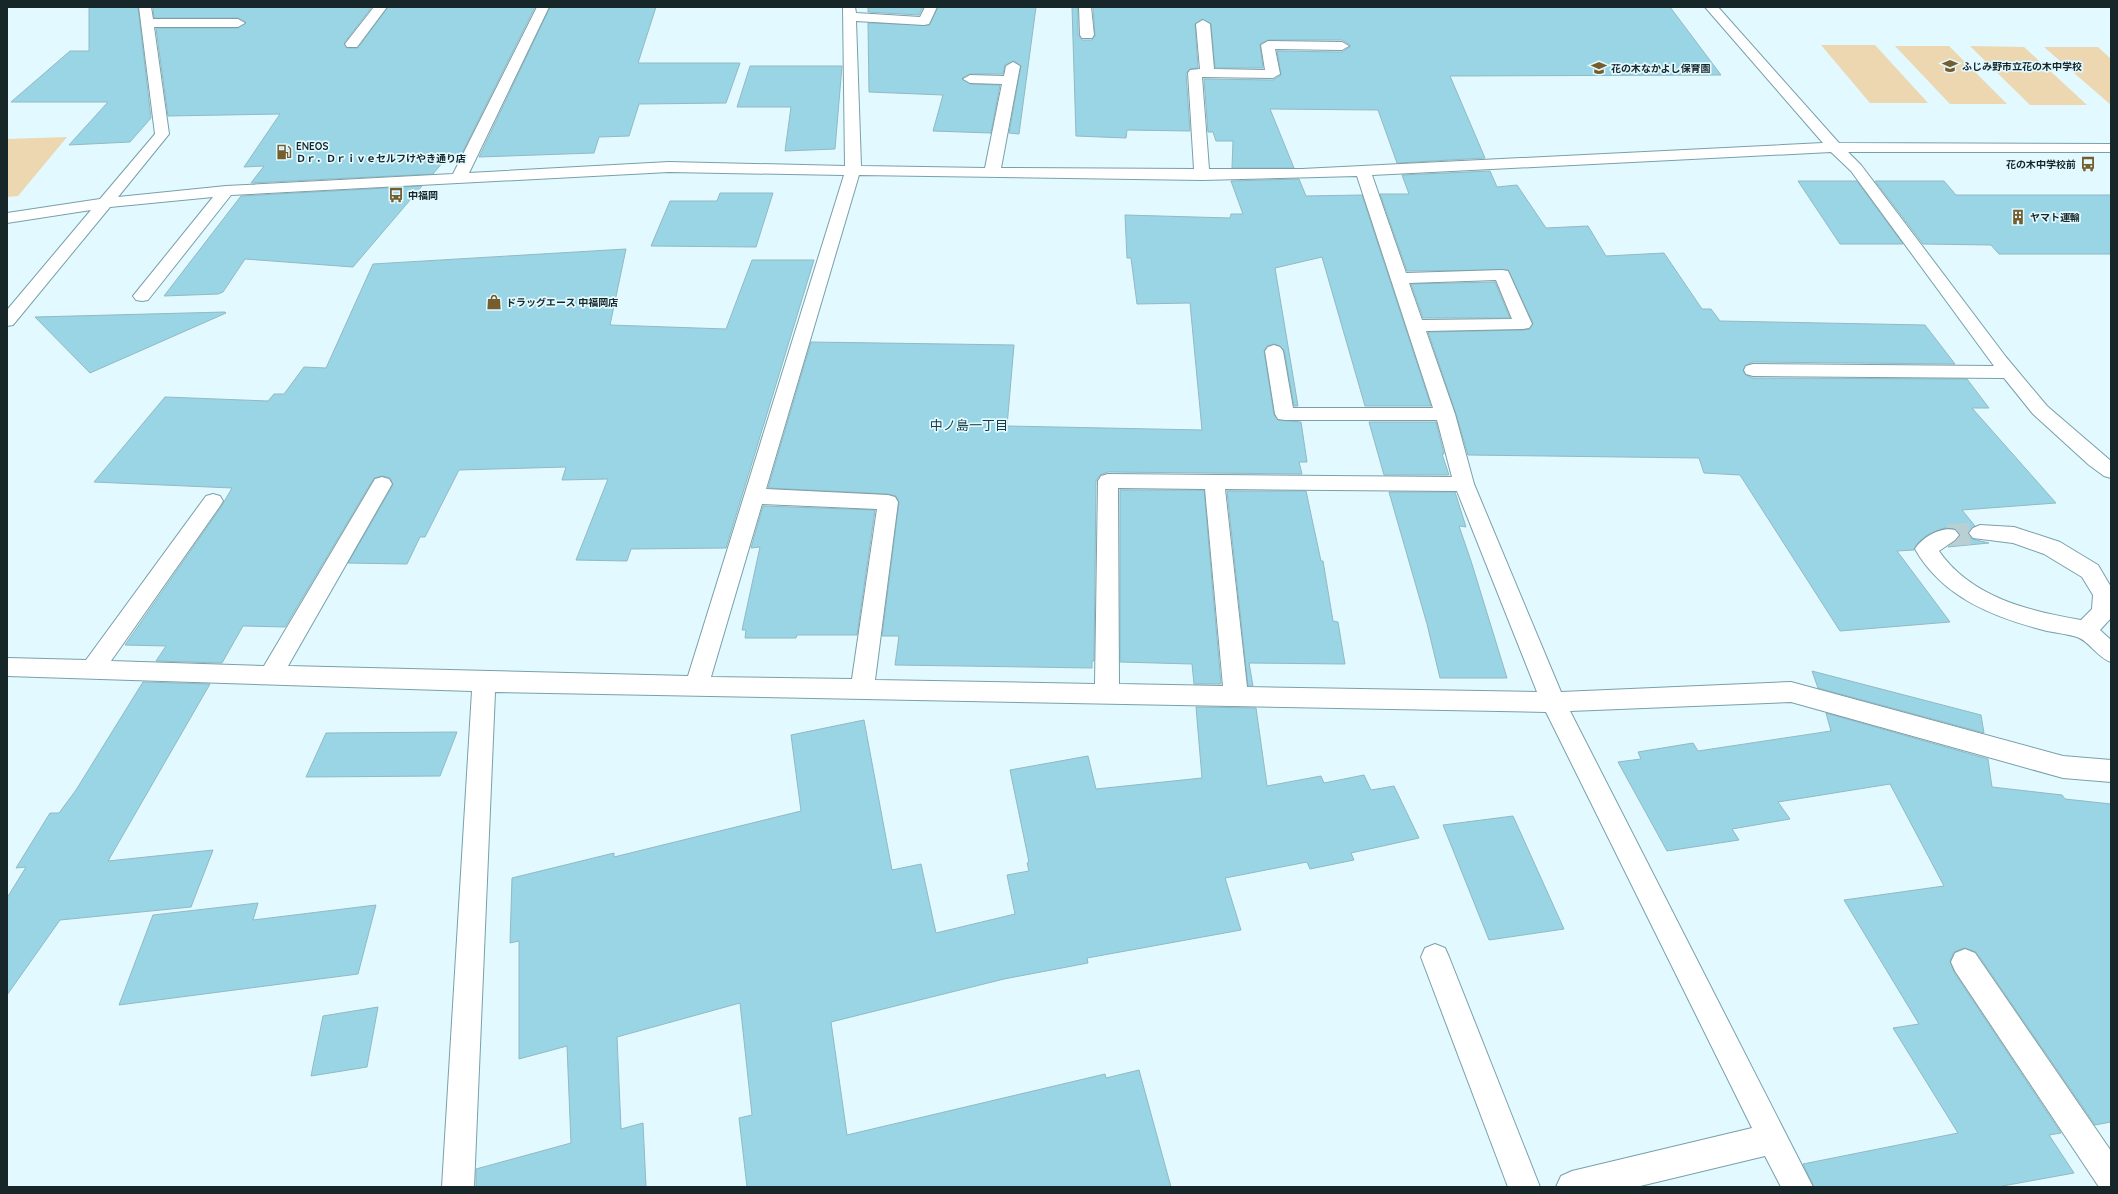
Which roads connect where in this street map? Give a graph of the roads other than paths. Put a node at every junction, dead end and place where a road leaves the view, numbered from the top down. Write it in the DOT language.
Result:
graph roads {
  1 [pos="145,7"];
  2 [pos="381,7"];
  3 [pos="543,7"];
  4 [pos="931,7"];
  5 [pos="1085,7"];
  6 [pos="1711,7"];
  7 [pos="849,12"];
  8 [pos="147,23"];
  9 [pos="238,23"];
  10 [pos="1203,24"];
  11 [pos="1087,35"];
  12 [pos="352,44"];
  13 [pos="1342,46"];
  14 [pos="1207,73"];
  15 [pos="970,79"];
  16 [pos="1835,147"];
  17 [pos="2111,148"];
  18 [pos="853,170"];
  19 [pos="1363,172"];
  20 [pos="992,173"];
  21 [pos="1202,175"];
  22 [pos="460,178"];
  23 [pos="226,191"];
  24 [pos="105,203"];
  25 [pos="7,218"];
  26 [pos="1398,278"];
  27 [pos="142,296"];
  28 [pos="7,321"];
  29 [pos="1414,326"];
  30 [pos="1274,351"];
  31 [pos="1753,370"];
  32 [pos="2009,372"];
  33 [pos="1445,414"];
  34 [pos="2111,472"];
  35 [pos="1214,482"];
  36 [pos="382,484"];
  37 [pos="1464,484"];
  38 [pos="753,496"];
  39 [pos="213,501"];
  40 [pos="1980,533"];
  41 [pos="1948,535"];
  42 [pos="2108,593"];
  43 [pos="2084,630"];
  44 [pos="2111,653"];
  45 [pos="7,667"];
  46 [pos="92,670"];
  47 [pos="271,675"];
  48 [pos="484,682"];
  49 [pos="697,686"];
  50 [pos="862,688"];
  51 [pos="1107,693"];
  52 [pos="1236,696"];
  53 [pos="1553,702"];
  54 [pos="2111,771"];
  55 [pos="1435,958"];
  56 [pos="1965,962"];
  57 [pos="1771,1139"];
  58 [pos="2111,1178"];
  59 [pos="458,1187"];
  60 [pos="1524,1187"];
  61 [pos="1572,1187"];
  62 [pos="1797,1187"];
  1 -- 8 [label="street"];
  2 -- 12 [label="street"];
  3 -- 22 [label="street"];
  4 -- 7 [label="street"];
  5 -- 11 [label="street"];
  6 -- 16 [label="street"];
  7 -- 18 [label="street"];
  8 -- 9 [label="street"];
  8 -- 24 [label="street"];
  10 -- 14 [label="street"];
  13 -- 14 [label="street"];
  14 -- 21 [label="street"];
  15 -- 20 [label="street"];
  16 -- 17 [label="street"];
  16 -- 19 [label="street"];
  16 -- 32 [label="street"];
  18 -- 20 [label="street"];
  18 -- 22 [label="street"];
  18 -- 38 [label="street"];
  19 -- 21 [label="street"];
  19 -- 26 [label="street"];
  20 -- 21 [label="street"];
  22 -- 23 [label="street"];
  23 -- 24 [label="street"];
  23 -- 27 [label="street"];
  24 -- 25 [label="street"];
  24 -- 28 [label="street"];
  26 -- 29 [label="street"];
  26 -- 29 [label="street"];
  29 -- 33 [label="street"];
  30 -- 33 [label="street"];
  31 -- 32 [label="street"];
  32 -- 34 [label="street"];
  33 -- 37 [label="street"];
  35 -- 37 [label="street"];
  35 -- 51 [label="street"];
  35 -- 52 [label="street"];
  36 -- 47 [label="street"];
  37 -- 53 [label="street"];
  38 -- 49 [label="street"];
  38 -- 50 [label="street"];
  39 -- 46 [label="street"];
  40 -- 42 [label="street"];
  41 -- 43 [label="street"];
  42 -- 43 [label="street"];
  43 -- 44 [label="street"];
  45 -- 46 [label="street"];
  46 -- 47 [label="street"];
  47 -- 48 [label="street"];
  48 -- 49 [label="street"];
  48 -- 59 [label="street"];
  49 -- 50 [label="street"];
  50 -- 51 [label="street"];
  51 -- 52 [label="street"];
  52 -- 53 [label="street"];
  53 -- 54 [label="street"];
  53 -- 57 [label="street"];
  55 -- 60 [label="street"];
  56 -- 58 [label="street"];
  57 -- 61 [label="street"];
  57 -- 62 [label="street"];
}
